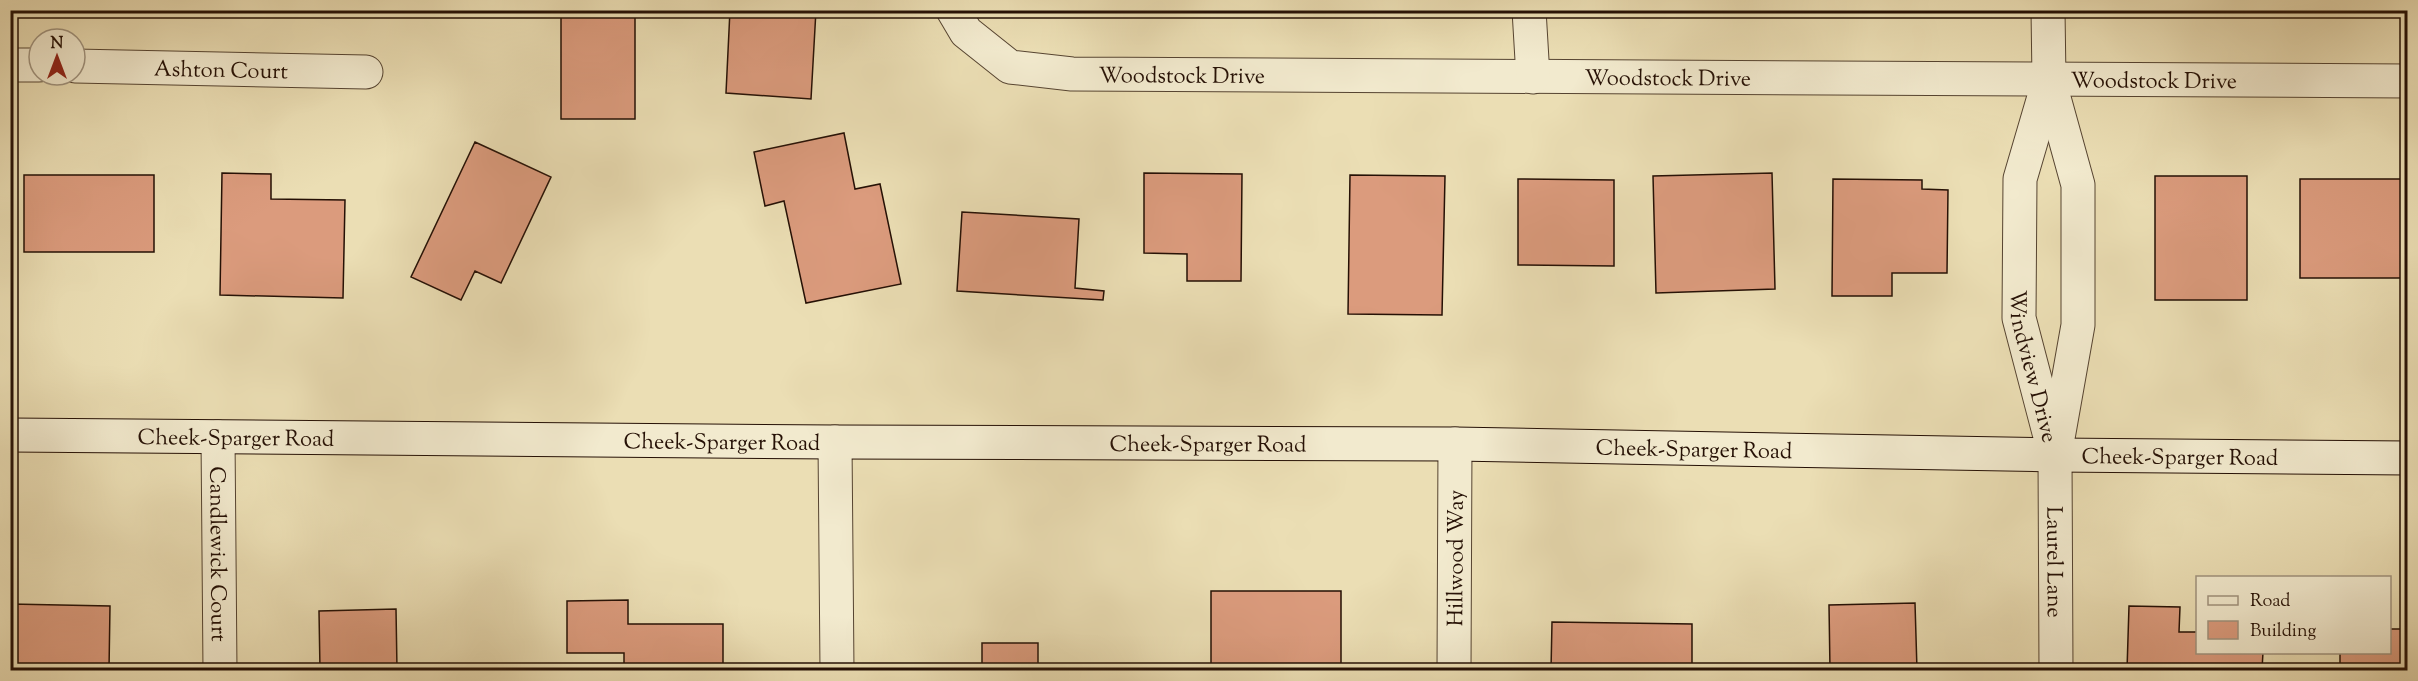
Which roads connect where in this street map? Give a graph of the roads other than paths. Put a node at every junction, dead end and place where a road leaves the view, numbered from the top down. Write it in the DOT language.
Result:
graph roads {
  1 [pos="953,10"];
  2 [pos="1529,10"];
  3 [pos="2048,10"];
  4 [pos="10,65"];
  5 [pos="27,65"];
  6 [pos="87,66"];
  7 [pos="366,72"];
  8 [pos="1533,77"];
  9 [pos="2049,80"];
  10 [pos="2408,81"];
  11 [pos="10,435"];
  12 [pos="218,437"];
  13 [pos="835,442"];
  14 [pos="1455,444"];
  15 [pos="2055,455"];
  16 [pos="2408,458"];
  17 [pos="220,670"];
  18 [pos="837,670"];
  19 [pos="1455,670"];
  20 [pos="2056,670"];
  1 -- 8 [label="street, Woodstock Drive"];
  2 -- 8 [label="street"];
  3 -- 9 [label="street, Windview Drive"];
  4 -- 5 [label="street"];
  6 -- 7 [label="street, Ashton Court"];
  8 -- 9 [label="street, Woodstock Drive"];
  9 -- 10 [label="street, Woodstock Drive"];
  9 -- 15 [label="street, Windview Drive"];
  9 -- 15 [label="street, Windview Drive"];
  11 -- 12 [label="street, Cheek-Sparger Road"];
  12 -- 13 [label="street, Cheek-Sparger Road"];
  12 -- 17 [label="street, Candlewick Court"];
  13 -- 14 [label="street, Cheek-Sparger Road"];
  13 -- 18 [label="street"];
  14 -- 15 [label="street, Cheek-Sparger Road"];
  14 -- 19 [label="street, Hillwood Way"];
  15 -- 16 [label="street, Cheek-Sparger Road"];
  15 -- 20 [label="street, Laurel Lane"];
}
